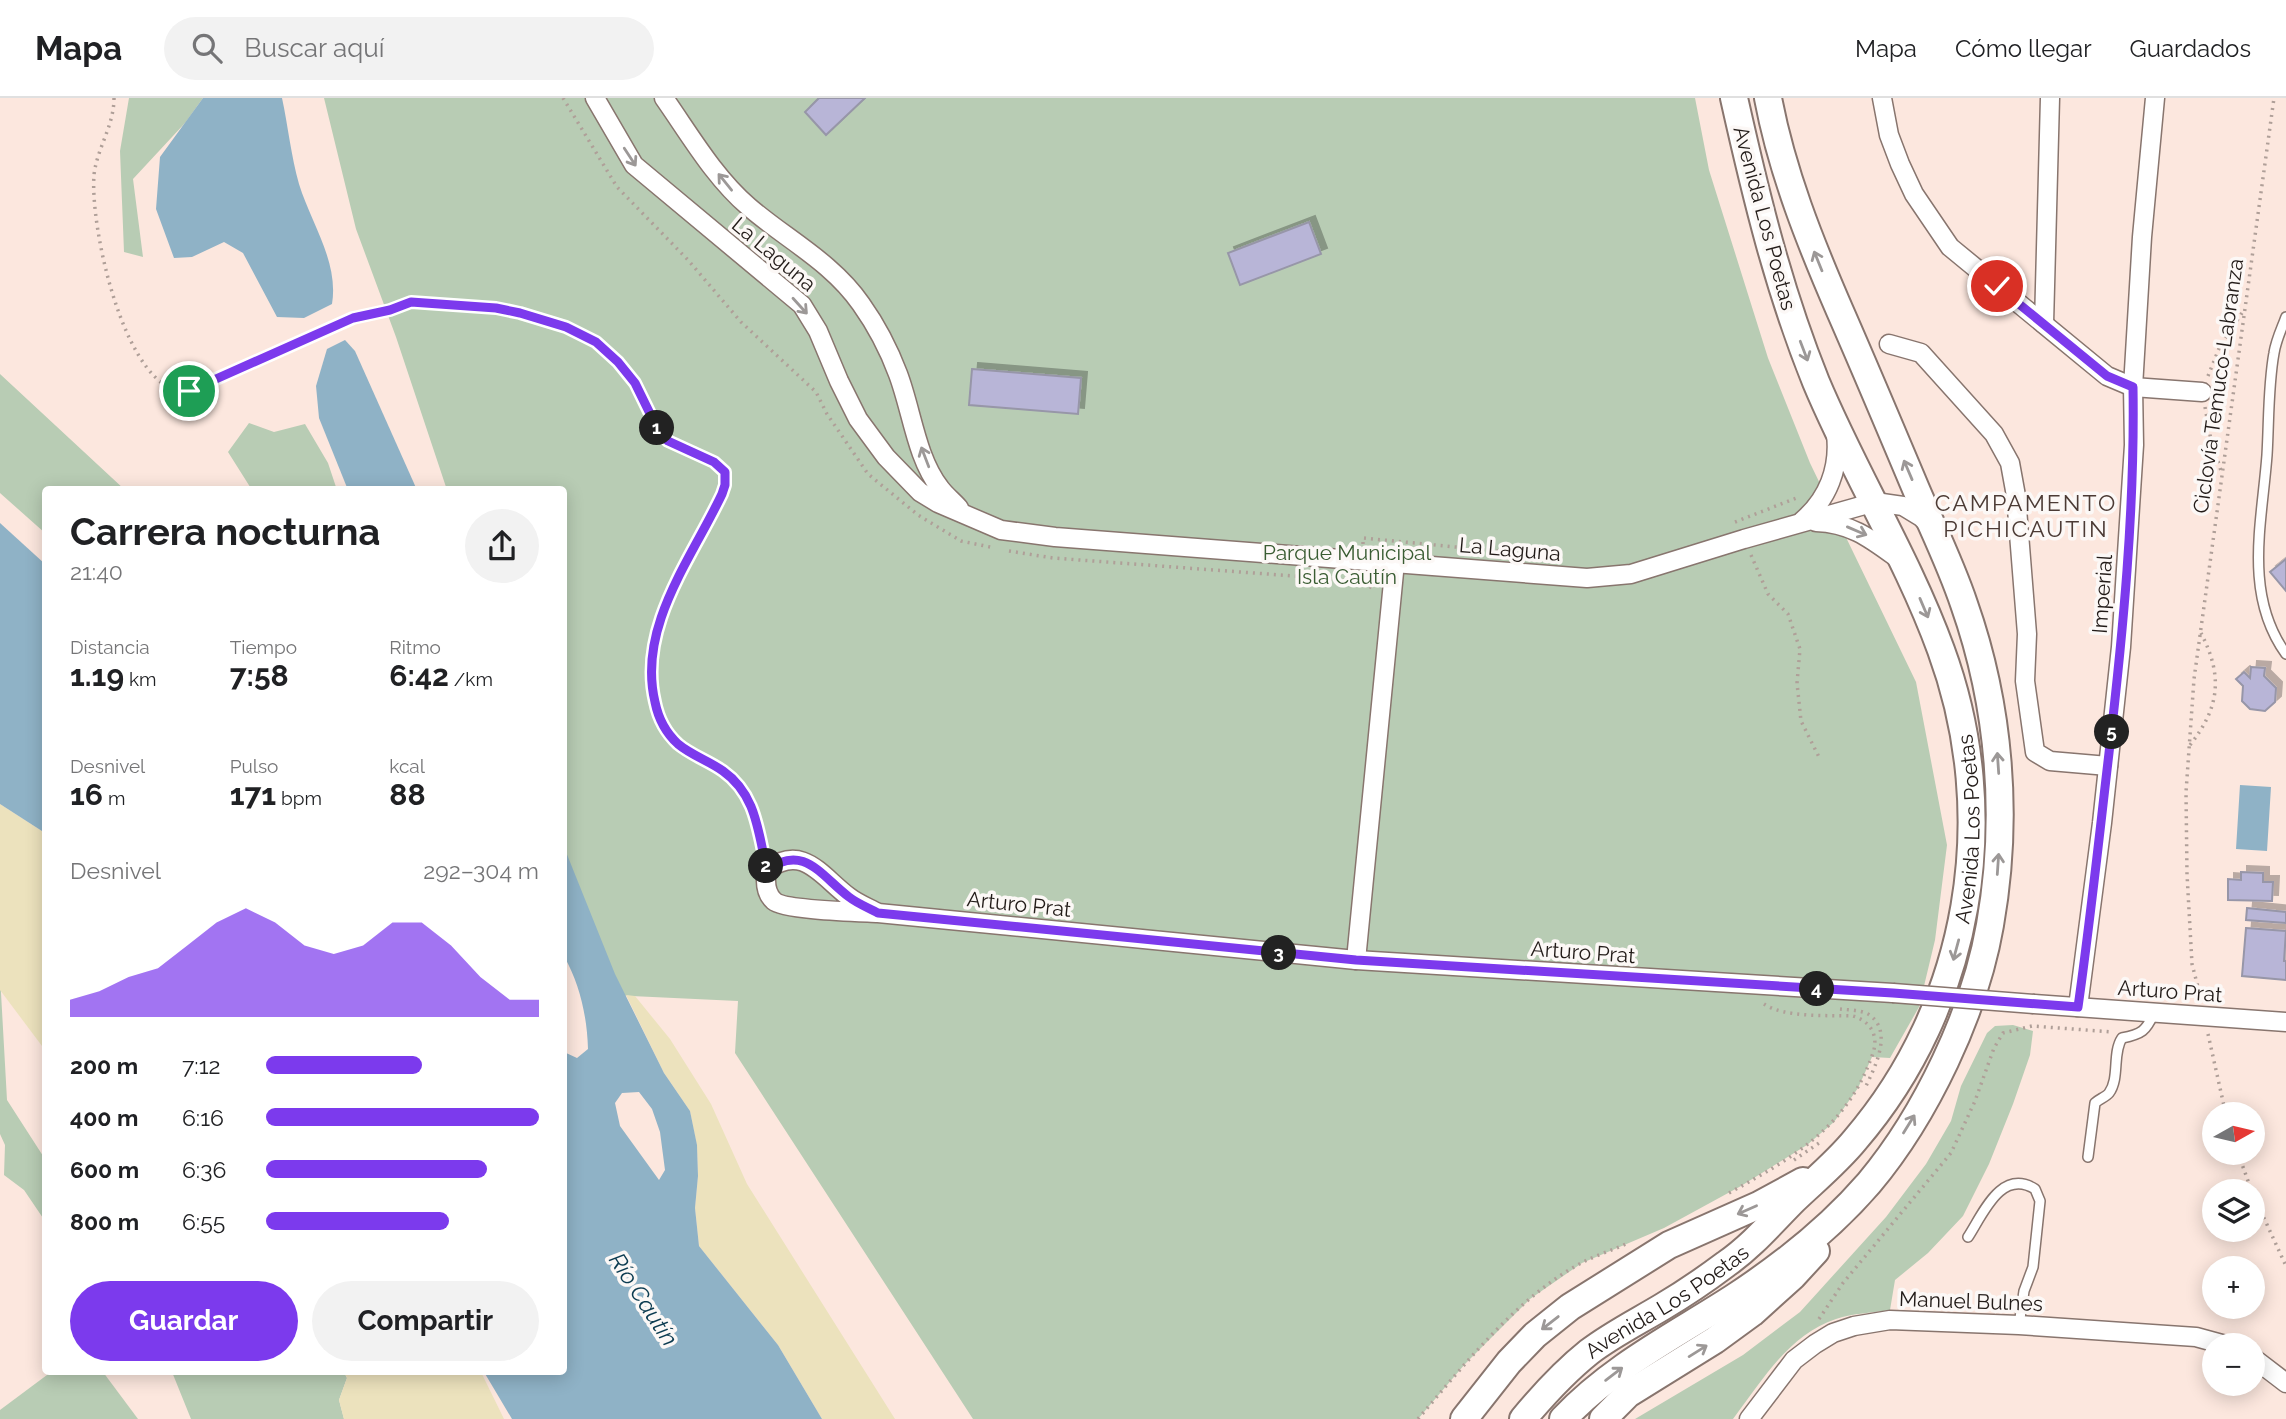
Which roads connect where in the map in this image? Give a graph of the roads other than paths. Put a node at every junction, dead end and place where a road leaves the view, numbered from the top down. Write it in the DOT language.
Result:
graph roads {
  1 [pos="595,98"];
  2 [pos="664,98"];
  3 [pos="1734,98"];
  4 [pos="1768,98"];
  5 [pos="1882,98"];
  6 [pos="2050,98"];
  7 [pos="2155,98"];
  8 [pos="2286,317"];
  9 [pos="2044,324"];
  10 [pos="1889,344"];
  11 [pos="2133,387"];
  12 [pos="2202,392"];
  13 [pos="1832,418"];
  14 [pos="1875,502"];
  15 [pos="963,513"];
  16 [pos="1799,524"];
  17 [pos="1934,533"];
  18 [pos="1395,562"];
  19 [pos="1906,564"];
  20 [pos="2286,654"];
  21 [pos="2108,766"];
  22 [pos="878,913"];
  23 [pos="1356,960"];
  24 [pos="2078,1007"];
  25 [pos="2154,1013"];
  26 [pos="2286,1022"];
  27 [pos="2088,1157"];
  28 [pos="1829,1168"];
  29 [pos="1871,1180"];
  30 [pos="1968,1237"];
  31 [pos="2019,1325"];
  32 [pos="2202,1339"];
  33 [pos="2265,1367"];
  34 [pos="2285,1382"];
  35 [pos="1464,1419"];
  36 [pos="1523,1419"];
  37 [pos="1563,1419"];
  38 [pos="1603,1419"];
  39 [pos="1749,1419"];
  1 -- 15 [label="street, La Laguna, one-way"];
  15 -- 2 [label="street, La Laguna, one-way"];
  3 -- 13 [label="main road, Avenida Los Poetas, one-way"];
  17 -- 4 [label="main road, Avenida Los Poetas, one-way"];
  5 -- 9 [label="street"];
  6 -- 9 [label="street"];
  7 -- 11 [label="street, Imperial"];
  8 -- 20 [label="lane"];
  9 -- 11 [label="street"];
  10 -- 21 [label="street"];
  11 -- 12 [label="street"];
  11 -- 21 [label="street, Imperial"];
  13 -- 14 [label="main road, Avenida Los Poetas"];
  13 -- 16 [label="street"];
  14 -- 16 [label="street"];
  14 -- 17 [label="street"];
  14 -- 19 [label="main road, Avenida Los Poetas"];
  15 -- 18 [label="street, La Laguna"];
  16 -- 18 [label="street, La Laguna"];
  16 -- 19 [label="street, one-way"];
  29 -- 17 [label="main road, Avenida Los Poetas, one-way"];
  18 -- 23 [label="street"];
  19 -- 28 [label="main road, Avenida Los Poetas, one-way"];
  21 -- 24 [label="street, Imperial"];
  22 -- 22 [label="street, Arturo Prat"];
  22 -- 23 [label="street, Arturo Prat"];
  23 -- 24 [label="street, Arturo Prat, bridge"];
  24 -- 25 [label="street, Arturo Prat"];
  25 -- 26 [label="street, Arturo Prat"];
  25 -- 27 [label="lane"];
  28 -- 35 [label="main road, one-way"];
  28 -- 36 [label="main road, Avenida Los Poetas"];
  37 -- 29 [label="main road, Avenida Los Poetas, one-way"];
  38 -- 29 [label="main road, one-way"];
  30 -- 31 [label="lane"];
  31 -- 32 [label="street, Manuel Bulnes"];
  31 -- 39 [label="street, Manuel Bulnes"];
  33 -- 34 [label="street"];
}
